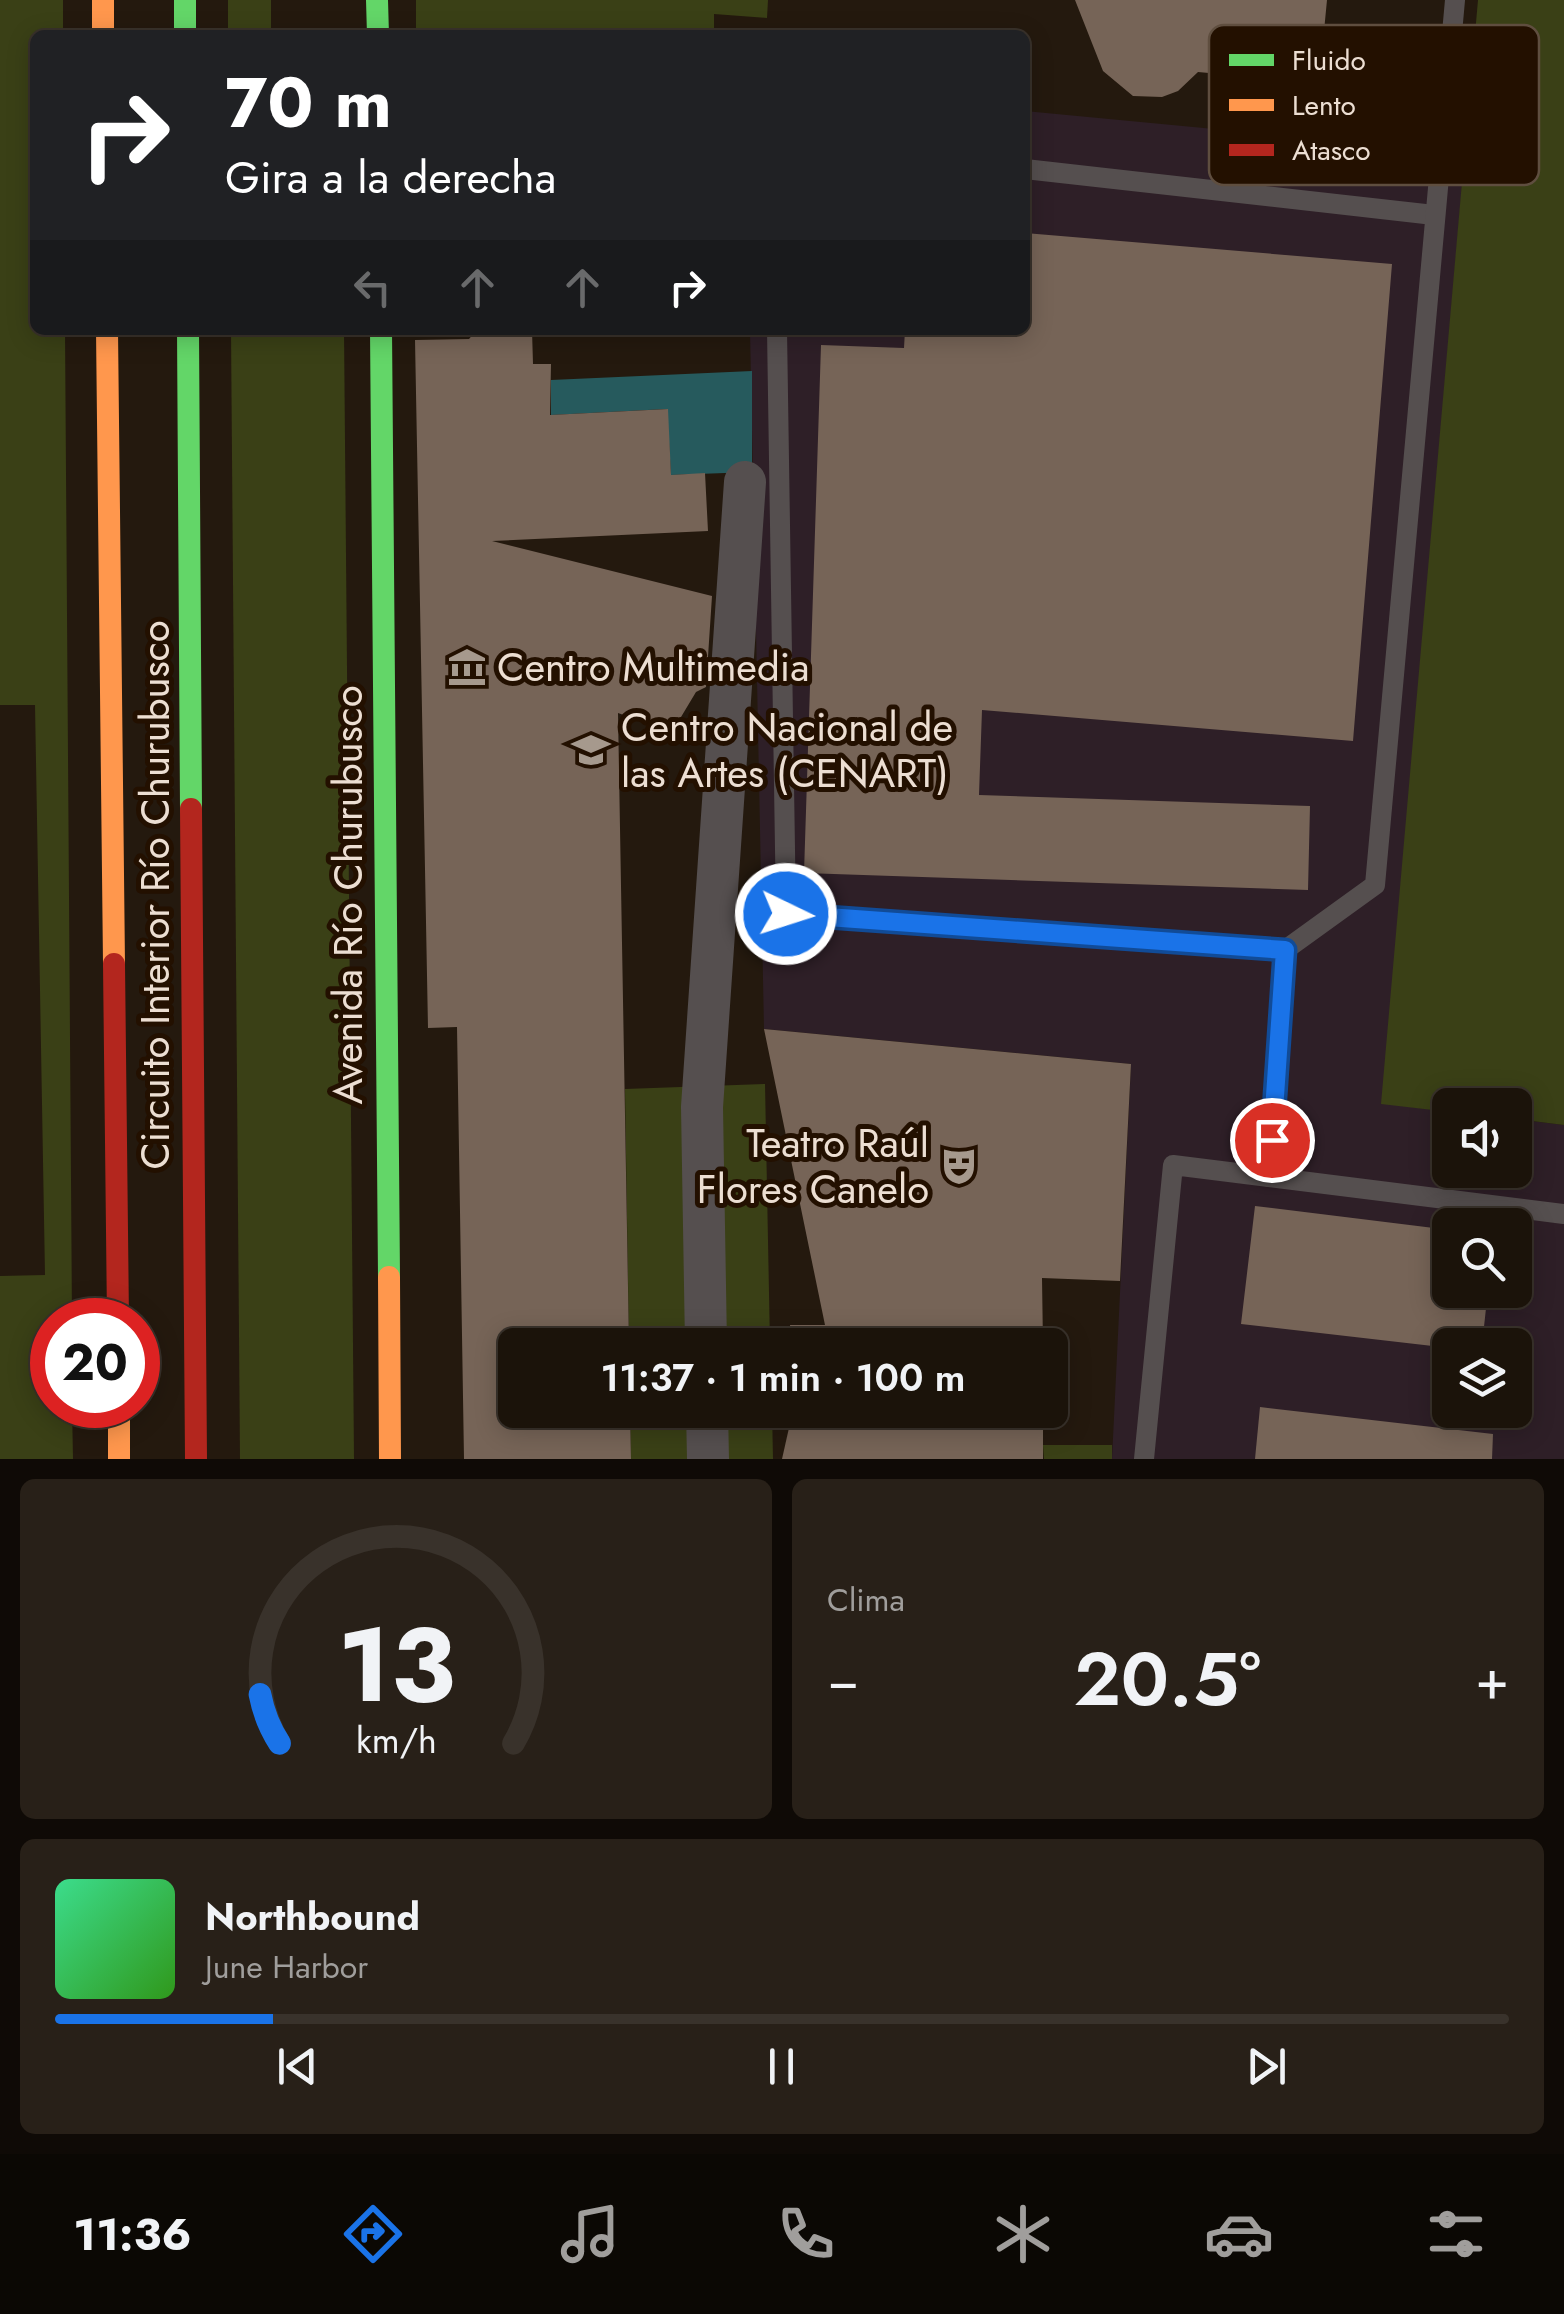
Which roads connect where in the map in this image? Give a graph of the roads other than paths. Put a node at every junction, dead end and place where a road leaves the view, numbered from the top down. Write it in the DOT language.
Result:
graph roads {
  1 [pos="103,0"];
  2 [pos="185,0"];
  3 [pos="377,0"];
  4 [pos="1455,0"];
  5 [pos="1453,25"];
  6 [pos="103,30"];
  7 [pos="185,30"];
  8 [pos="378,30"];
  9 [pos="1030,170"];
  10 [pos="1437,185"];
  11 [pos="1434,215"];
  12 [pos="106,335"];
  13 [pos="188,335"];
  14 [pos="381,335"];
  15 [pos="777,335"];
  16 [pos="745,482"];
  17 [pos="1285,950"];
  18 [pos="1270,1178"];
  19 [pos="1564,1214"];
  20 [pos="118,1298"];
  21 [pos="706,1328"];
  22 [pos="119,1428"];
  23 [pos="708,1428"];
  24 [pos="119,1459"];
  25 [pos="196,1459"];
  26 [pos="390,1459"];
  27 [pos="708,1459"];
  28 [pos="1144,1459"];
  1 -- 6 [label="main road"];
  2 -- 7 [label="main road"];
  3 -- 8 [label="main road"];
  4 -- 5 [label="lane"];
  9 -- 11 [label="lane"];
  10 -- 11 [label="lane"];
  11 -- 17 [label="lane"];
  12 -- 20 [label="main road, Circuito Interior Río Churubusco"];
  13 -- 25 [label="main road, Circuito Interior Río Churubusco"];
  14 -- 26 [label="main road, Avenida Río Churubusco"];
  15 -- 17 [label="lane"];
  16 -- 21 [label="street"];
  17 -- 18 [label="lane"];
  18 -- 19 [label="lane"];
  18 -- 28 [label="lane"];
  22 -- 24 [label="main road"];
  23 -- 27 [label="street"];
}
